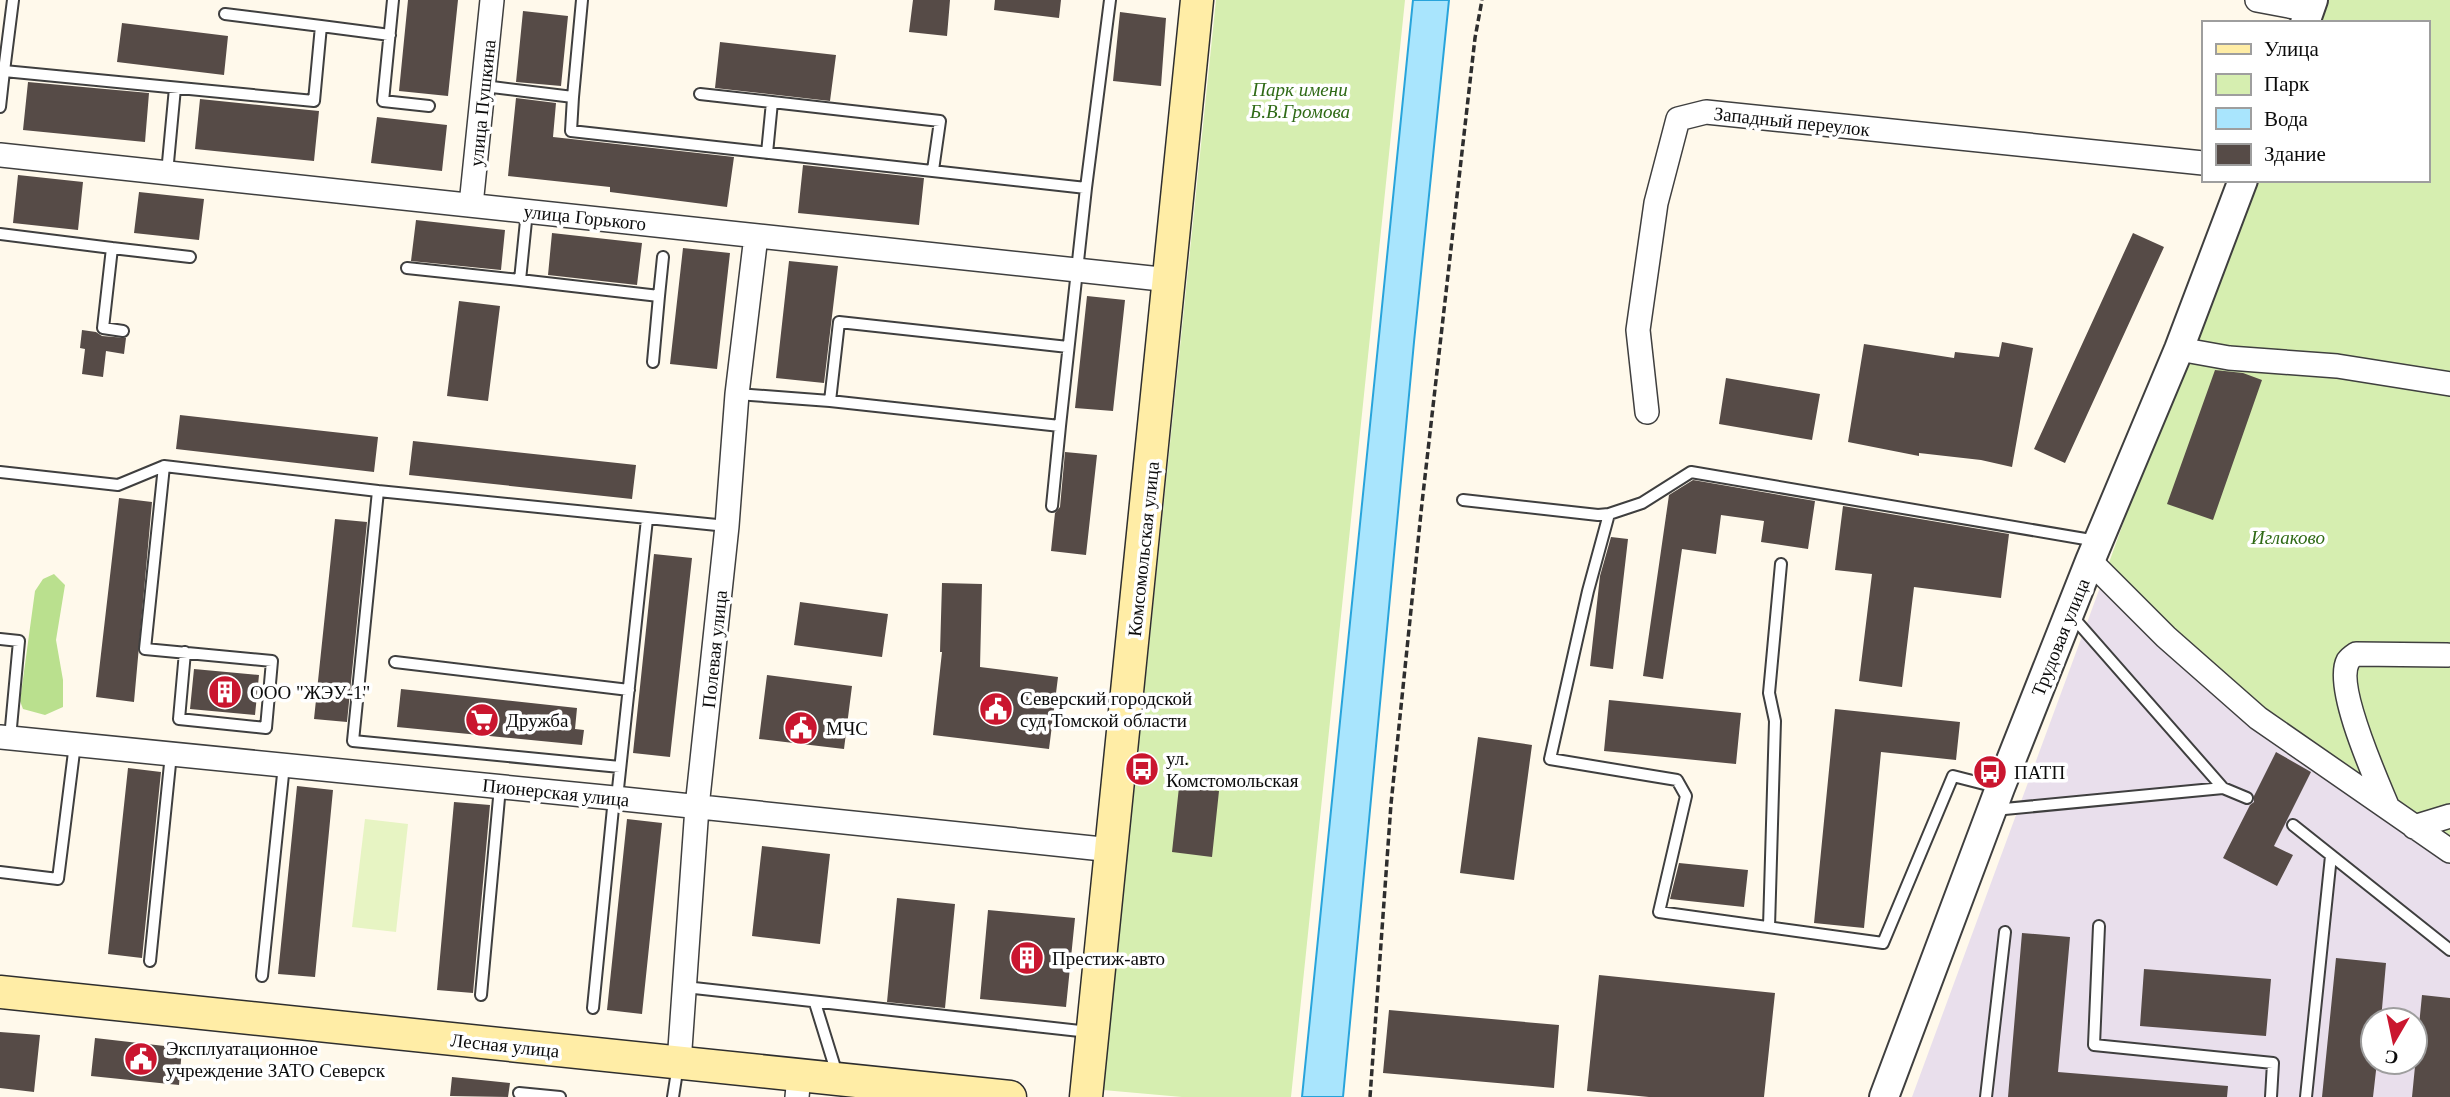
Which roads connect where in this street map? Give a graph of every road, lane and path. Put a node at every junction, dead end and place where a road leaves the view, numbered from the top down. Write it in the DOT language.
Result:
graph roads {
  1 [pos="13,0"];
  2 [pos="393,0"];
  3 [pos="492,0"];
  4 [pos="582,0"];
  5 [pos="1110,0"];
  6 [pos="1482,0"];
  7 [pos="2256,0"];
  8 [pos="1193,1"];
  9 [pos="2309,11"];
  10 [pos="225,14"];
  11 [pos="321,26"];
  12 [pos="390,34"];
  13 [pos="4,71"];
  14 [pos="484,86"];
  15 [pos="175,88"];
  16 [pos="700,94"];
  17 [pos="573,97"];
  18 [pos="772,102"];
  19 [pos="429,106"];
  20 [pos="0,107"];
  21 [pos="767,153"];
  22 [pos="0,155"];
  23 [pos="2202,163"];
  24 [pos="933,170"];
  25 [pos="167,173"];
  26 [pos="2242,182"];
  27 [pos="1086,188"];
  28 [pos="471,205"];
  29 [pos="527,211"];
  30 [pos="0,234"];
  31 [pos="756,236"];
  32 [pos="112,248"];
  33 [pos="190,257"];
  34 [pos="663,257"];
  35 [pos="407,268"];
  36 [pos="1077,270"];
  37 [pos="520,280"];
  38 [pos="1170,280"];
  39 [pos="659,296"];
  40 [pos="123,331"];
  41 [pos="1068,347"];
  42 [pos="2179,349"];
  43 [pos="653,362"];
  44 [pos="2450,384"];
  45 [pos="737,394"];
  46 [pos="830,401"];
  47 [pos="1647,412"];
  48 [pos="1060,426"];
  49 [pos="164,466"];
  50 [pos="0,472"];
  51 [pos="378,491"];
  52 [pos="1463,500"];
  53 [pos="1052,506"];
  54 [pos="1608,514"];
  55 [pos="647,519"];
  56 [pos="727,526"];
  57 [pos="2094,551"];
  58 [pos="1781,564"];
  59 [pos="2069,613"];
  60 [pos="0,639"];
  61 [pos="185,652"];
  62 [pos="2447,655"];
  63 [pos="395,662"];
  64 [pos="629,690"];
  65 [pos="5,738"];
  66 [pos="75,744"];
  67 [pos="171,754"];
  68 [pos="284,765"];
  69 [pos="620,767"];
  70 [pos="500,787"];
  71 [pos="2222,788"];
  72 [pos="616,798"];
  73 [pos="2247,798"];
  74 [pos="1996,799"];
  75 [pos="697,807"];
  76 [pos="2388,808"];
  77 [pos="2450,816"];
  78 [pos="2293,824"];
  79 [pos="2414,827"];
  80 [pos="1112,850"];
  81 [pos="2450,851"];
  82 [pos="2331,856"];
  83 [pos="0,872"];
  84 [pos="2099,926"];
  85 [pos="1769,928"];
  86 [pos="2006,932"];
  87 [pos="2450,950"];
  88 [pos="150,961"];
  89 [pos="262,976"];
  90 [pos="685,987"];
  91 [pos="0,992"];
  92 [pos="481,995"];
  93 [pos="816,1003"];
  94 [pos="593,1008"];
  95 [pos="1092,1033"];
  96 [pos="679,1063"];
  97 [pos="839,1080"];
  98 [pos="798,1086"];
  99 [pos="519,1093"];
  100 [pos="976,1095"];
  101 [pos="560,1097"];
  102 [pos="673,1097"];
  103 [pos="1010,1097"];
  104 [pos="1086,1097"];
  105 [pos="1370,1097"];
  106 [pos="1884,1097"];
  107 [pos="1986,1097"];
  108 [pos="2271,1097"];
  109 [pos="2306,1097"];
  1 -- 13 [label="lane"];
  2 -- 12 [label="lane"];
  3 -- 14 [label="street, улица Пушкина"];
  4 -- 17 [label="lane"];
  5 -- 27 [label="lane"];
  6 -- 105 [label="path"];
  7 -- 9 [label="street"];
  8 -- 38 [label="main road, Комсомольская улица"];
  10 -- 11 [label="lane"];
  11 -- 12 [label="lane"];
  11 -- 15 [label="lane"];
  12 -- 19 [label="lane"];
  13 -- 15 [label="lane"];
  13 -- 20 [label="lane"];
  14 -- 17 [label="lane"];
  14 -- 28 [label="street, улица Пушкина"];
  15 -- 25 [label="lane"];
  16 -- 18 [label="lane"];
  17 -- 21 [label="lane"];
  18 -- 21 [label="lane"];
  18 -- 24 [label="lane"];
  21 -- 24 [label="lane"];
  22 -- 25 [label="street, улица Горького"];
  23 -- 47 [label="street, Западный переулок"];
  24 -- 27 [label="lane"];
  25 -- 28 [label="street, улица Горького"];
  26 -- 42 [label="street, Трудовая улица"];
  27 -- 36 [label="lane"];
  28 -- 29 [label="street, улица Горького"];
  29 -- 31 [label="street, улица Горького"];
  29 -- 37 [label="lane"];
  30 -- 32 [label="lane"];
  31 -- 36 [label="street, улица Горького"];
  31 -- 45 [label="street, Полевая улица"];
  32 -- 33 [label="lane"];
  32 -- 40 [label="lane"];
  34 -- 39 [label="lane"];
  35 -- 37 [label="lane"];
  36 -- 38 [label="street, улица Горького"];
  36 -- 41 [label="lane"];
  37 -- 39 [label="lane"];
  38 -- 80 [label="main road, Комсомольская улица"];
  39 -- 43 [label="lane"];
  41 -- 46 [label="lane"];
  41 -- 48 [label="lane"];
  42 -- 44 [label="street"];
  42 -- 57 [label="street, Трудовая улица"];
  45 -- 46 [label="lane"];
  45 -- 56 [label="street, Полевая улица"];
  46 -- 48 [label="lane"];
  48 -- 53 [label="lane"];
  49 -- 50 [label="lane"];
  49 -- 51 [label="lane"];
  49 -- 61 [label="lane"];
  51 -- 55 [label="lane"];
  51 -- 69 [label="lane"];
  52 -- 54 [label="lane"];
  54 -- 57 [label="lane"];
  54 -- 85 [label="lane"];
  55 -- 56 [label="lane"];
  55 -- 64 [label="lane"];
  56 -- 75 [label="street, Полевая улица"];
  57 -- 59 [label="street, Трудовая улица"];
  57 -- 76 [label="street"];
  58 -- 85 [label="lane"];
  59 -- 71 [label="lane"];
  59 -- 74 [label="street, Трудовая улица"];
  60 -- 65 [label="lane"];
  61 -- 61 [label="lane"];
  62 -- 76 [label="street"];
  63 -- 64 [label="lane"];
  64 -- 69 [label="lane"];
  65 -- 66 [label="street, Пионерская улица"];
  66 -- 67 [label="street, Пионерская улица"];
  66 -- 83 [label="lane"];
  67 -- 68 [label="street, Пионерская улица"];
  67 -- 88 [label="lane"];
  68 -- 70 [label="street, Пионерская улица"];
  68 -- 89 [label="lane"];
  69 -- 72 [label="lane"];
  70 -- 72 [label="street, Пионерская улица"];
  70 -- 92 [label="lane"];
  71 -- 73 [label="lane"];
  71 -- 74 [label="lane"];
  72 -- 75 [label="street, Пионерская улица"];
  72 -- 94 [label="lane"];
  74 -- 85 [label="lane"];
  74 -- 106 [label="street, Трудовая улица"];
  75 -- 80 [label="street, Пионерская улица"];
  75 -- 90 [label="street, Полевая улица"];
  76 -- 79 [label="street"];
  77 -- 79 [label="street"];
  78 -- 82 [label="lane"];
  79 -- 81 [label="street"];
  80 -- 95 [label="main road, Комсомольская улица"];
  82 -- 87 [label="lane"];
  82 -- 109 [label="lane"];
  84 -- 108 [label="lane"];
  86 -- 107 [label="lane"];
  90 -- 93 [label="lane"];
  90 -- 96 [label="street, Полевая улица"];
  91 -- 96 [label="main road, Лесная улица"];
  93 -- 95 [label="lane"];
  93 -- 97 [label="lane"];
  95 -- 104 [label="main road, Комсомольская улица"];
  96 -- 98 [label="main road, Лесная улица"];
  96 -- 102 [label="lane"];
  97 -- 98 [label="main road, Лесная улица"];
  97 -- 100 [label="main road, Лесная улица"];
  99 -- 101 [label="lane"];
  100 -- 103 [label="main road, Лесная улица"];
}
